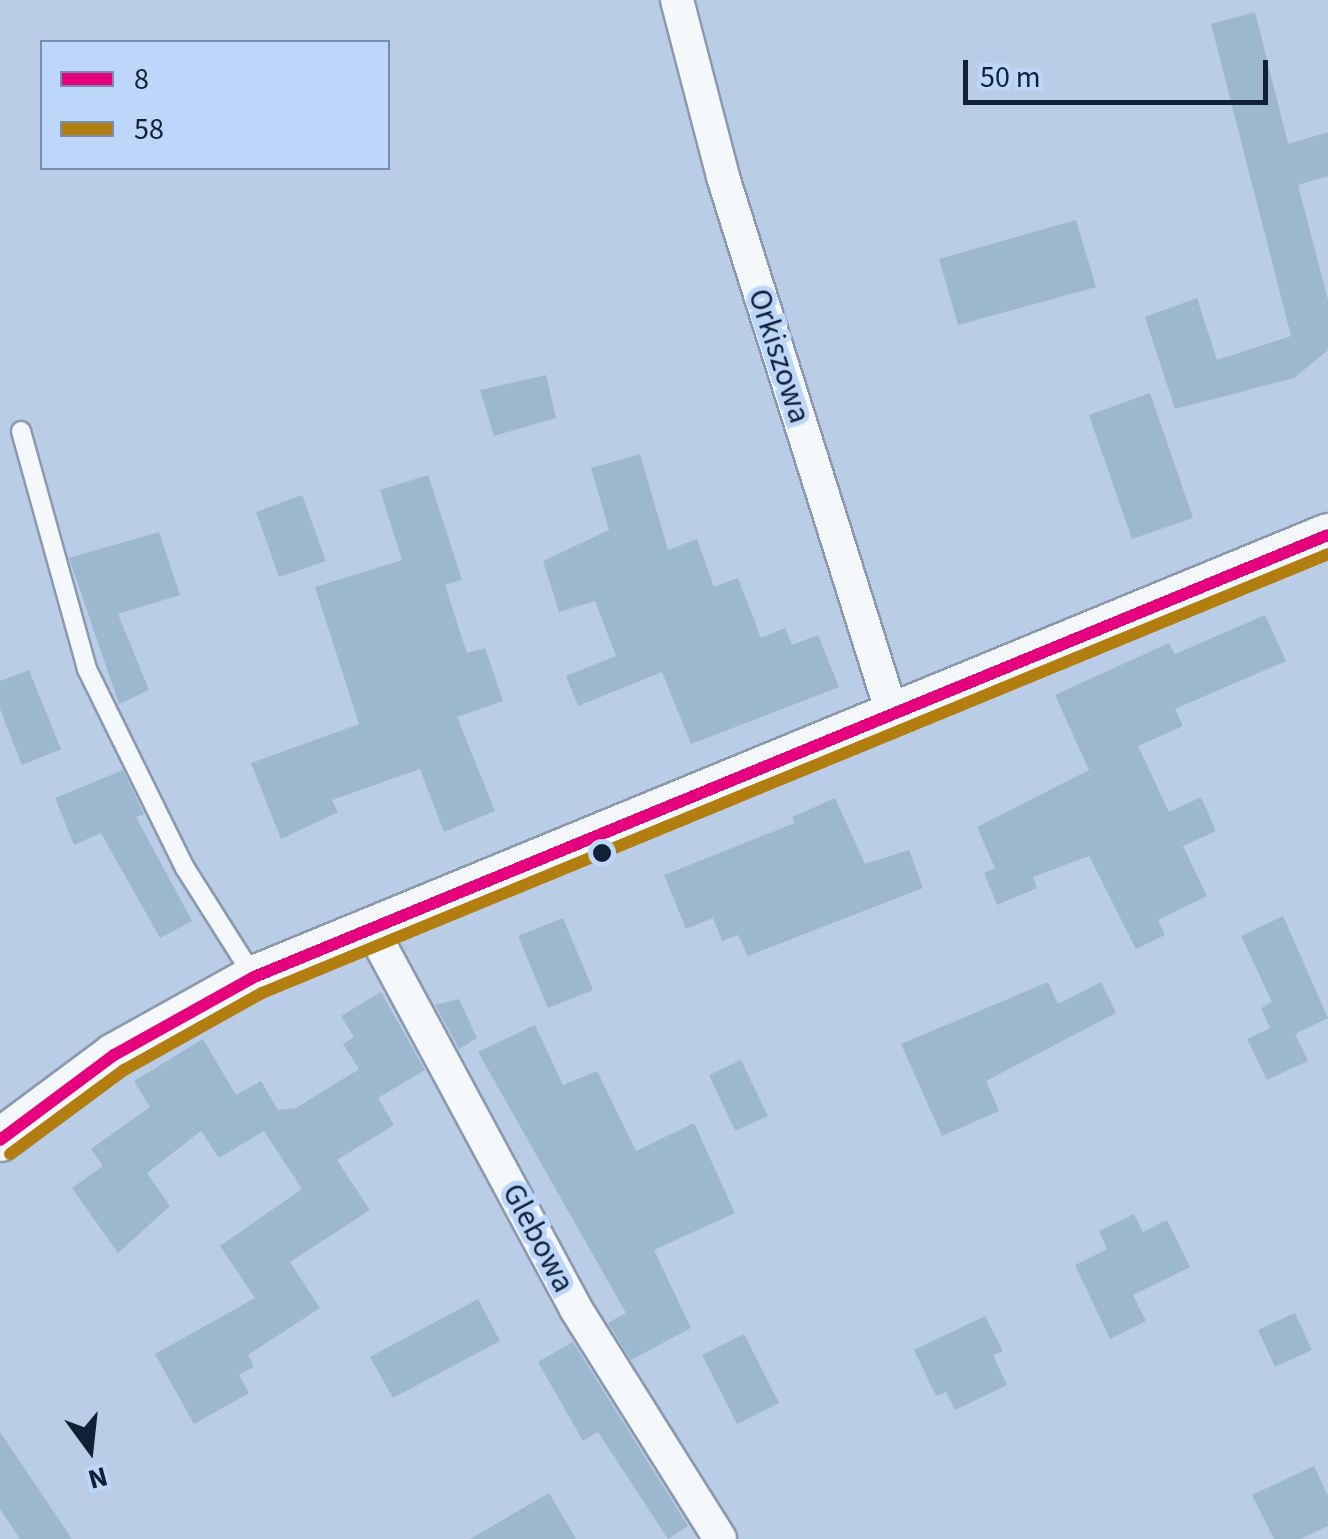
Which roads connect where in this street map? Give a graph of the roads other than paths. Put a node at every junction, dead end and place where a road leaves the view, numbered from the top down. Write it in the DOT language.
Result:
graph roads {
  1 [pos="677,0"];
  2 [pos="22,430"];
  3 [pos="1328,535"];
  4 [pos="891,710"];
  5 [pos="372,928"];
  6 [pos="254,977"];
  7 [pos="0,1140"];
  8 [pos="720,1539"];
  1 -- 4 [label="street, Orkiszowa"];
  2 -- 6 [label="lane"];
  3 -- 4 [label="street"];
  4 -- 5 [label="street"];
  5 -- 6 [label="street"];
  5 -- 8 [label="street, Glebowa"];
  6 -- 7 [label="street"];
}
